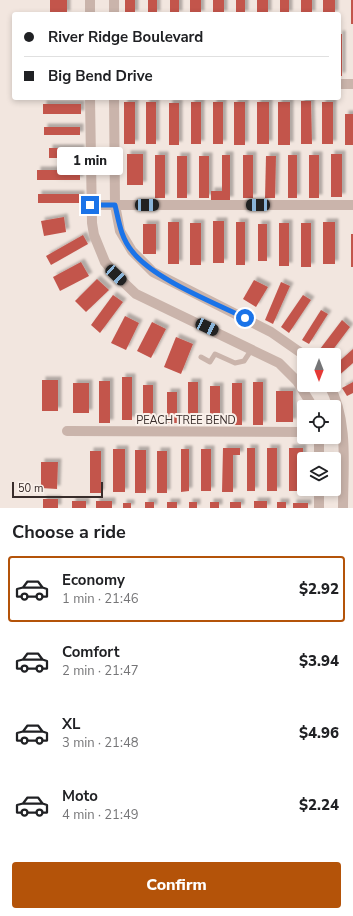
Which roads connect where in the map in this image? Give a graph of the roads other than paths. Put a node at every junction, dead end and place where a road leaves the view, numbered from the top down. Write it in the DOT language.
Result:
graph roads {
  1 [pos="90,0"];
  2 [pos="114,0"];
  3 [pos="90,12"];
  4 [pos="114,12"];
  5 [pos="341,84"];
  6 [pos="353,84"];
  7 [pos="90,100"];
  8 [pos="114,100"];
  9 [pos="90,205"];
  10 [pos="115,205"];
  11 [pos="353,205"];
  12 [pos="252,349"];
  13 [pos="297,350"];
  14 [pos="201,358"];
  15 [pos="309,400"];
  16 [pos="67,431"];
  17 [pos="297,432"];
  18 [pos="339,444"];
  19 [pos="319,496"];
  20 [pos="319,508"];
  21 [pos="343,508"];
  1 -- 3 [label="street"];
  2 -- 4 [label="street"];
  5 -- 6 [label="street"];
  7 -- 9 [label="street"];
  8 -- 10 [label="street"];
  9 -- 10 [label="street"];
  9 -- 12 [label="street"];
  10 -- 11 [label="street"];
  10 -- 13 [label="street"];
  12 -- 14 [label="lane"];
  12 -- 15 [label="street"];
  16 -- 17 [label="street, PEACH TREE BEND"];
  18 -- 21 [label="street"];
  19 -- 20 [label="street"];
}
